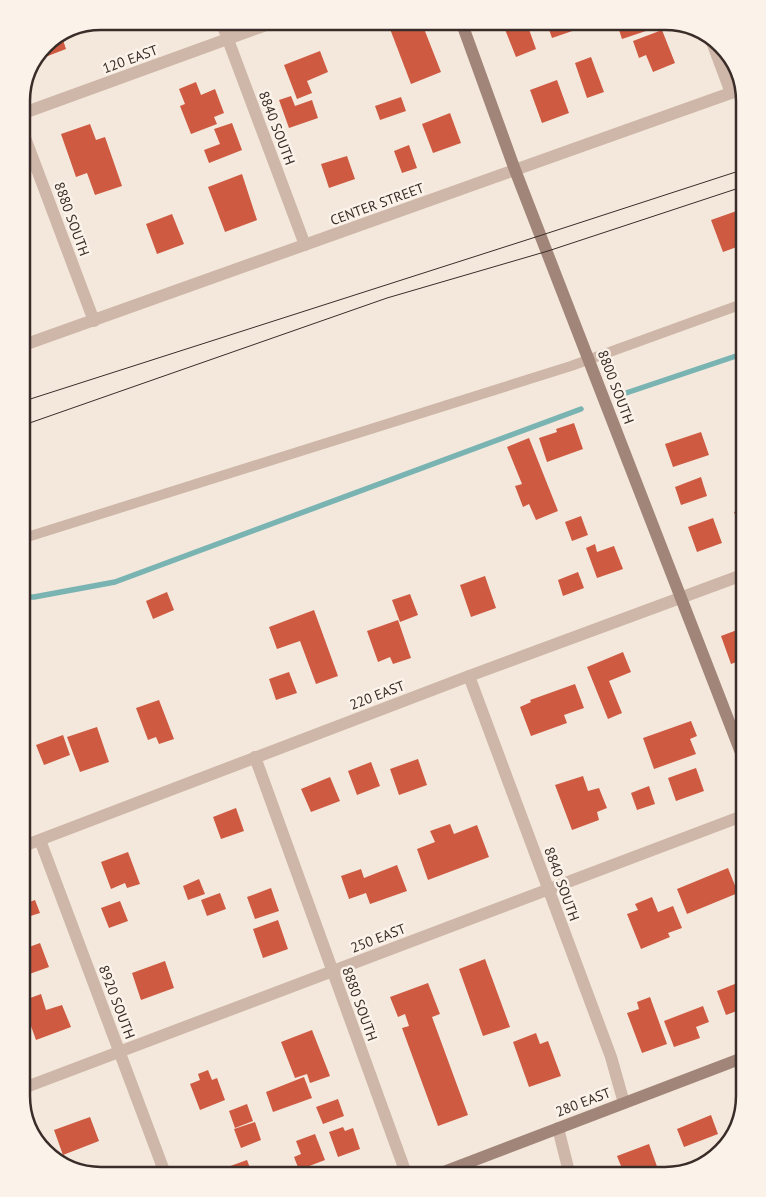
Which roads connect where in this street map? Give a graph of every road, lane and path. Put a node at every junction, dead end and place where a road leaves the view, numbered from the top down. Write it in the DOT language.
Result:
graph roads {
  1 [pos="224,30"];
  2 [pos="254,30"];
  3 [pos="464,30"];
  4 [pos="228,40"];
  5 [pos="719,55"];
  6 [pos="735,88"];
  7 [pos="735,91"];
  8 [pos="30,111"];
  9 [pos="30,151"];
  10 [pos="515,170"];
  11 [pos="305,245"];
  12 [pos="736,305"];
  13 [pos="94,321"];
  14 [pos="30,343"];
  15 [pos="589,360"];
  16 [pos="30,536"];
  17 [pos="736,577"];
  18 [pos="680,597"];
  19 [pos="469,676"];
  20 [pos="736,740"];
  21 [pos="255,758"];
  22 [pos="736,818"];
  23 [pos="40,840"];
  24 [pos="30,844"];
  25 [pos="548,889"];
  26 [pos="333,972"];
  27 [pos="120,1052"];
  28 [pos="736,1060"];
  29 [pos="30,1086"];
  30 [pos="624,1103"];
  31 [pos="558,1128"];
  32 [pos="163,1167"];
  33 [pos="404,1167"];
  34 [pos="456,1167"];
  35 [pos="568,1167"];
  1 -- 4 [label="street, 8840 SOUTH"];
  2 -- 4 [label="street, 120 EAST"];
  3 -- 10 [label="street, 8800 SOUTH"];
  4 -- 8 [label="street, 120 EAST"];
  4 -- 11 [label="street, 8840 SOUTH"];
  5 -- 6 [label="street"];
  7 -- 10 [label="street, CENTER STREET"];
  9 -- 13 [label="street, 8880 SOUTH"];
  10 -- 11 [label="street, CENTER STREET"];
  10 -- 15 [label="street, 8800 SOUTH"];
  11 -- 13 [label="street, CENTER STREET"];
  12 -- 15 [label="lane"];
  13 -- 14 [label="street, CENTER STREET"];
  15 -- 16 [label="lane"];
  15 -- 18 [label="street, 8800 SOUTH"];
  17 -- 18 [label="street, 220 EAST"];
  18 -- 19 [label="street, 220 EAST"];
  18 -- 20 [label="street, 8800 SOUTH"];
  19 -- 21 [label="street, 220 EAST"];
  19 -- 25 [label="street, 8840 SOUTH"];
  21 -- 23 [label="street, 220 EAST"];
  21 -- 26 [label="street, 8880 SOUTH"];
  22 -- 25 [label="street, 250 EAST"];
  23 -- 24 [label="street, 220 EAST"];
  23 -- 27 [label="street, 8920 SOUTH"];
  25 -- 26 [label="street, 250 EAST"];
  25 -- 30 [label="street, 8840 SOUTH"];
  26 -- 27 [label="street, 250 EAST"];
  26 -- 33 [label="street, 8880 SOUTH"];
  27 -- 29 [label="street, 250 EAST"];
  27 -- 32 [label="street, 8920 SOUTH"];
  28 -- 30 [label="street, 280 EAST"];
  30 -- 31 [label="street, 280 EAST"];
  31 -- 34 [label="street, 280 EAST"];
  31 -- 35 [label="street"];
}
